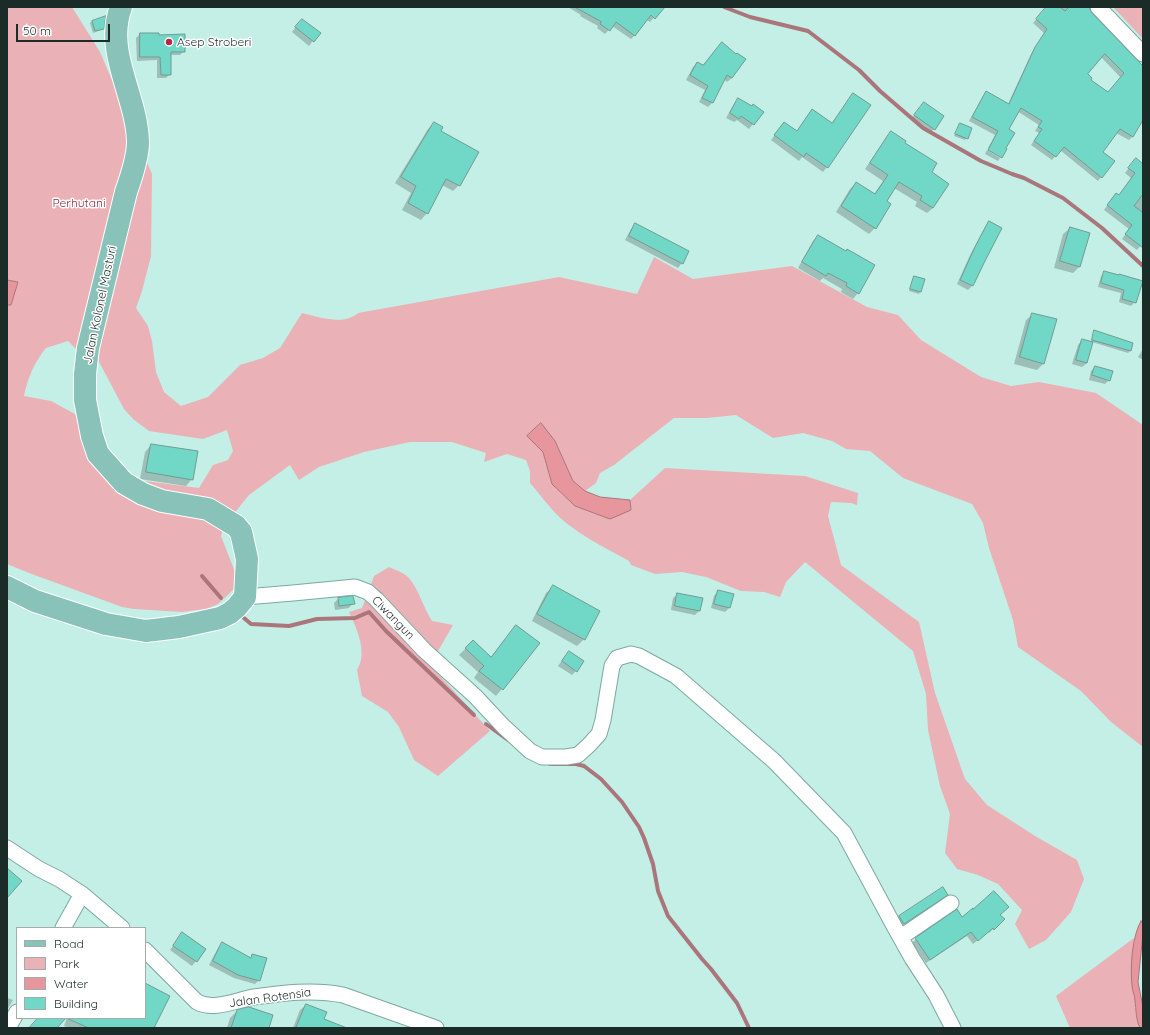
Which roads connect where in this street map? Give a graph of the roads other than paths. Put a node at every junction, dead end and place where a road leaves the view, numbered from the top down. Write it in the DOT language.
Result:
graph roads {
  1 [pos="120,7"];
  2 [pos="1098,7"];
  3 [pos="1143,54"];
  4 [pos="7,587"];
  5 [pos="245,597"];
  6 [pos="7,848"];
  7 [pos="82,894"];
  8 [pos="951,903"];
  9 [pos="64,927"];
  10 [pos="121,927"];
  11 [pos="901,937"];
  12 [pos="146,951"];
  13 [pos="16,1014"];
  14 [pos="8,1028"];
  15 [pos="436,1028"];
  16 [pos="953,1028"];
  1 -- 5 [label="main road, Jalan Kolonel Masturi"];
  2 -- 3 [label="street"];
  4 -- 5 [label="main road"];
  5 -- 11 [label="street, Ciwangun"];
  6 -- 7 [label="street"];
  7 -- 9 [label="street"];
  7 -- 10 [label="street"];
  8 -- 11 [label="street"];
  11 -- 16 [label="street"];
  12 -- 15 [label="street, Jalan Rotensia"];
  13 -- 14 [label="street"];
}
